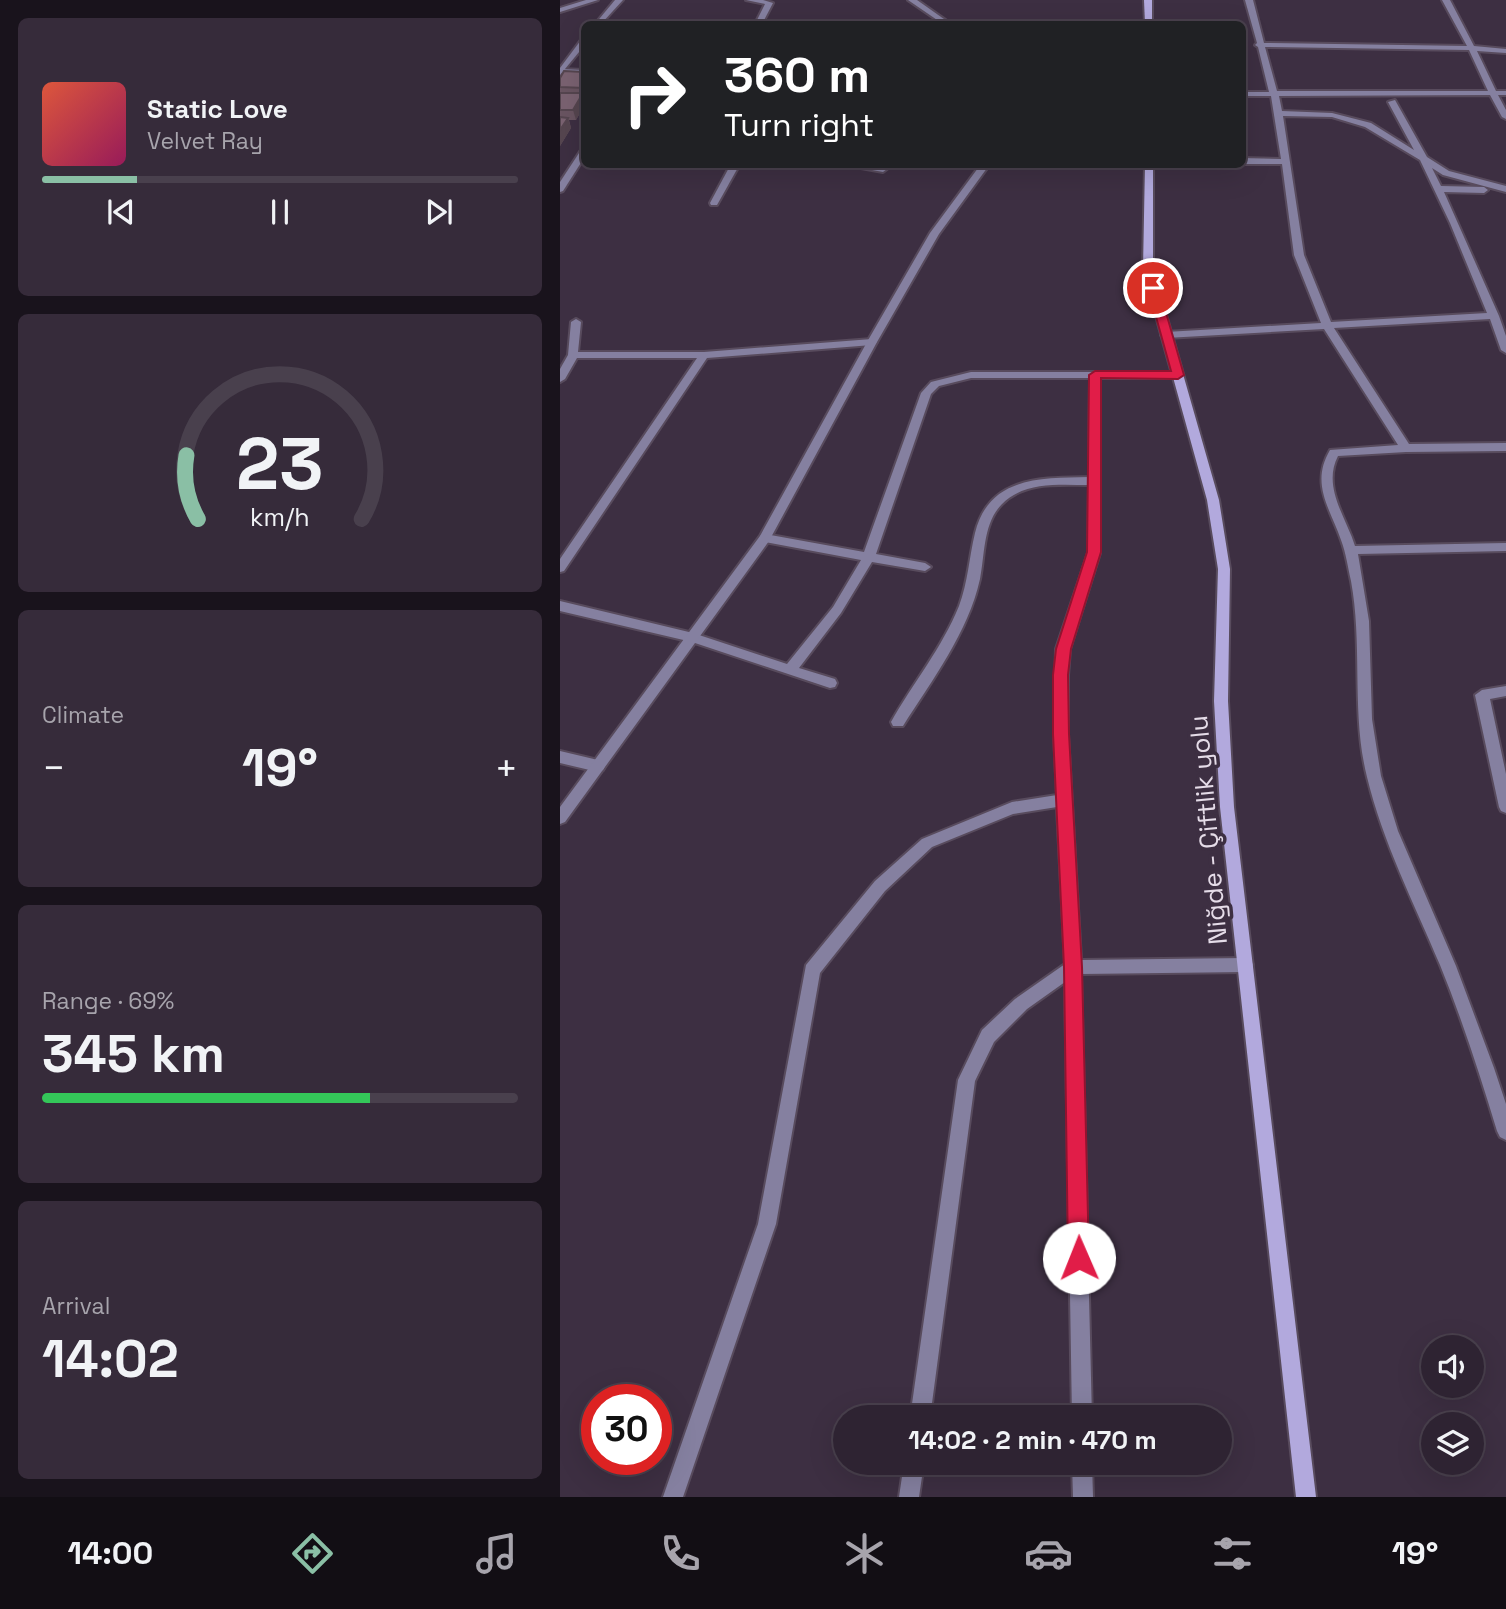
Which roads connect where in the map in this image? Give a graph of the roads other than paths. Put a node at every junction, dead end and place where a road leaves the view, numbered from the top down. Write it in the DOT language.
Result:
graph roads {
  1 [pos="594,0"];
  2 [pos="620,0"];
  3 [pos="750,0"];
  4 [pos="912,0"];
  5 [pos="1148,0"];
  6 [pos="1249,0"];
  7 [pos="1446,0"];
  8 [pos="560,10"];
  9 [pos="601,21"];
  10 [pos="760,21"];
  11 [pos="940,21"];
  12 [pos="1149,21"];
  13 [pos="1259,45"];
  14 [pos="581,46"];
  15 [pos="1472,48"];
  16 [pos="1506,51"];
  17 [pos="561,72"];
  18 [pos="581,72"];
  19 [pos="1506,93"];
  20 [pos="1246,95"];
  21 [pos="1498,99"];
  22 [pos="1246,102"];
  23 [pos="1392,102"];
  24 [pos="1276,104"];
  25 [pos="1506,117"];
  26 [pos="581,157"];
  27 [pos="1246,161"];
  28 [pos="1287,162"];
  29 [pos="1426,162"];
  30 [pos="734,168"];
  31 [pos="875,168"];
  32 [pos="983,168"];
  33 [pos="1149,168"];
  34 [pos="883,169"];
  35 [pos="560,189"];
  36 [pos="1437,190"];
  37 [pos="1506,190"];
  38 [pos="714,203"];
  39 [pos="1494,316"];
  40 [pos="576,322"];
  41 [pos="1327,325"];
  42 [pos="1166,335"];
  43 [pos="872,342"];
  44 [pos="1506,350"];
  45 [pos="573,355"];
  46 [pos="704,355"];
  47 [pos="1095,375"];
  48 [pos="1178,375"];
  49 [pos="560,379"];
  50 [pos="1506,447"];
  51 [pos="1406,449"];
  52 [pos="1095,481"];
  53 [pos="765,538"];
  54 [pos="1506,547"];
  55 [pos="1350,550"];
  56 [pos="867,558"];
  57 [pos="925,567"];
  58 [pos="560,568"];
  59 [pos="560,606"];
  60 [pos="693,638"];
  61 [pos="790,670"];
  62 [pos="830,683"];
  63 [pos="1506,691"];
  64 [pos="898,722"];
  65 [pos="560,757"];
  66 [pos="598,766"];
  67 [pos="1065,800"];
  68 [pos="1506,807"];
  69 [pos="560,818"];
  70 [pos="1245,965"];
  71 [pos="1073,967"];
  72 [pos="1506,1131"];
  73 [pos="922,1405"];
  74 [pos="1082,1405"];
  75 [pos="912,1475"];
  76 [pos="1082,1475"];
  77 [pos="673,1497"];
  78 [pos="909,1497"];
  79 [pos="1083,1497"];
  80 [pos="1306,1497"];
  1 -- 8 [label="street"];
  2 -- 9 [label="street"];
  3 -- 10 [label="street"];
  4 -- 11 [label="street"];
  5 -- 12 [label="main road"];
  6 -- 13 [label="street"];
  7 -- 15 [label="street"];
  13 -- 15 [label="street"];
  13 -- 24 [label="street"];
  14 -- 17 [label="street"];
  15 -- 16 [label="street"];
  15 -- 21 [label="street"];
  17 -- 18 [label="street"];
  19 -- 21 [label="street"];
  20 -- 24 [label="street"];
  21 -- 23 [label="street"];
  21 -- 24 [label="street"];
  21 -- 25 [label="street"];
  22 -- 24 [label="street"];
  23 -- 24 [label="street"];
  23 -- 29 [label="street"];
  24 -- 28 [label="street"];
  24 -- 29 [label="street"];
  26 -- 35 [label="street"];
  27 -- 28 [label="street"];
  28 -- 41 [label="street"];
  29 -- 36 [label="street"];
  29 -- 37 [label="street"];
  30 -- 38 [label="street"];
  31 -- 34 [label="street"];
  32 -- 43 [label="street"];
  33 -- 42 [label="main road, Niğde - Çiftlik yolu"];
  36 -- 37 [label="street"];
  36 -- 39 [label="street"];
  39 -- 41 [label="street"];
  39 -- 44 [label="street"];
  40 -- 45 [label="street"];
  41 -- 42 [label="street"];
  41 -- 51 [label="street"];
  42 -- 48 [label="main road, Niğde - Çiftlik yolu"];
  43 -- 46 [label="street"];
  43 -- 53 [label="street"];
  45 -- 46 [label="street"];
  45 -- 49 [label="street"];
  46 -- 58 [label="street"];
  47 -- 48 [label="street"];
  47 -- 52 [label="street"];
  47 -- 56 [label="street"];
  48 -- 70 [label="main road, Niğde - Çiftlik yolu"];
  50 -- 51 [label="street"];
  51 -- 55 [label="street"];
  52 -- 64 [label="street"];
  52 -- 67 [label="street"];
  53 -- 56 [label="street"];
  53 -- 60 [label="street"];
  54 -- 55 [label="street"];
  55 -- 72 [label="street"];
  56 -- 57 [label="street"];
  56 -- 61 [label="street"];
  59 -- 60 [label="street"];
  60 -- 61 [label="street"];
  60 -- 66 [label="street"];
  61 -- 62 [label="street"];
  63 -- 68 [label="street"];
  65 -- 66 [label="street"];
  66 -- 69 [label="street"];
  67 -- 71 [label="street"];
  67 -- 77 [label="street"];
  70 -- 71 [label="street"];
  70 -- 80 [label="main road, Niğde - Çiftlik yolu"];
  71 -- 73 [label="street"];
  71 -- 74 [label="street"];
  75 -- 78 [label="street"];
  76 -- 79 [label="street"];
}
